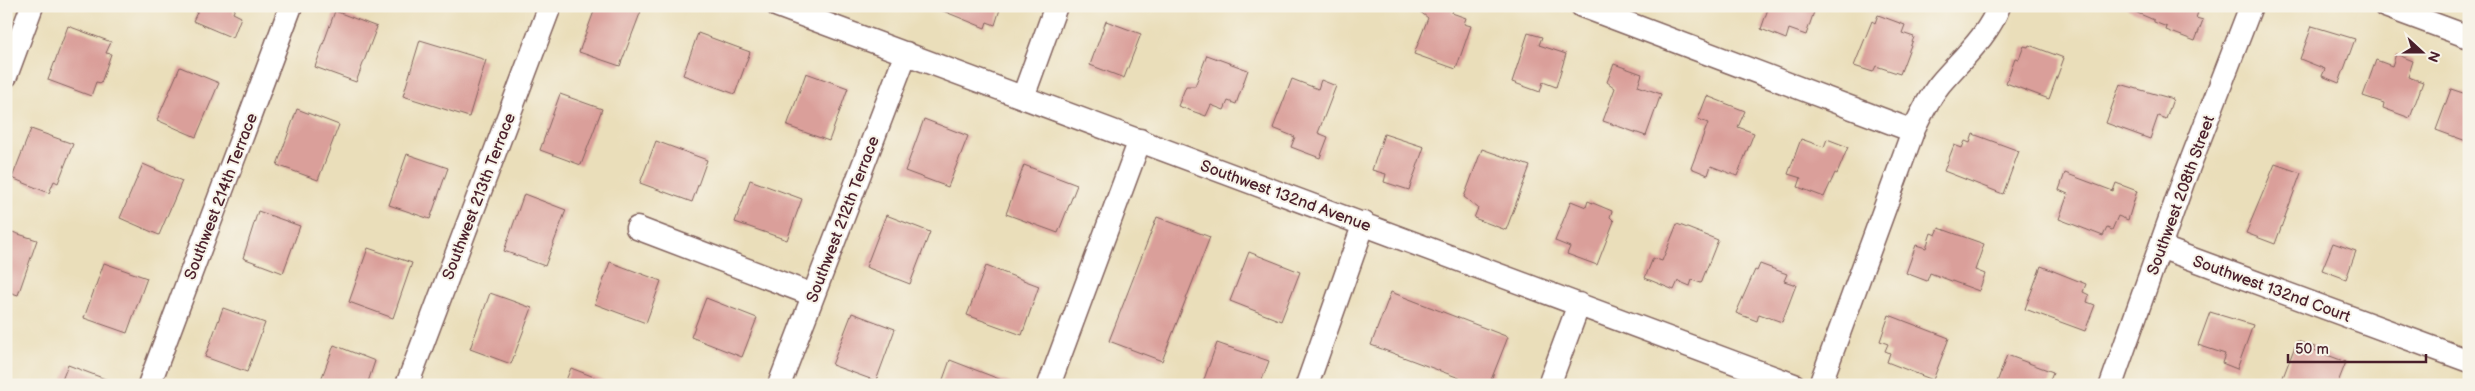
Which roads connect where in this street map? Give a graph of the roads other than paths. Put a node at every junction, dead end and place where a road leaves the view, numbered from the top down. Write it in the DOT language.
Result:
graph roads {
  1 [pos="32,6"];
  2 [pos="291,6"];
  3 [pos="550,6"];
  4 [pos="778,6"];
  5 [pos="1056,6"];
  6 [pos="1582,6"];
  7 [pos="1999,6"];
  8 [pos="2251,6"];
  9 [pos="2385,6"];
  10 [pos="2469,37"];
  11 [pos="906,53"];
  12 [pos="6,76"];
  13 [pos="1023,97"];
  14 [pos="1913,131"];
  15 [pos="1140,140"];
  16 [pos="1364,223"];
  17 [pos="637,228"];
  18 [pos="2160,247"];
  19 [pos="813,295"];
  20 [pos="1579,304"];
  21 [pos="2469,361"];
  22 [pos="149,385"];
  23 [pos="407,385"];
  24 [pos="779,385"];
  25 [pos="1048,385"];
  26 [pos="1307,385"];
  27 [pos="1549,385"];
  28 [pos="1794,385"];
  29 [pos="1820,385"];
  30 [pos="2111,385"];
  1 -- 12 [label="street"];
  2 -- 22 [label="street, Southwest 214th Terrace"];
  3 -- 23 [label="street, Southwest 213th Terrace"];
  4 -- 11 [label="street, Southwest 132nd Avenue"];
  5 -- 13 [label="street"];
  6 -- 14 [label="street"];
  7 -- 14 [label="street"];
  8 -- 18 [label="street, Southwest 208th Street"];
  9 -- 10 [label="street"];
  11 -- 13 [label="street, Southwest 132nd Avenue"];
  11 -- 19 [label="street, Southwest 212th Terrace"];
  13 -- 15 [label="street, Southwest 132nd Avenue"];
  14 -- 29 [label="street"];
  15 -- 16 [label="street, Southwest 132nd Avenue"];
  15 -- 25 [label="street"];
  16 -- 20 [label="street, Southwest 132nd Avenue"];
  16 -- 26 [label="street"];
  17 -- 19 [label="street"];
  18 -- 21 [label="street, Southwest 132nd Court"];
  18 -- 30 [label="street, Southwest 208th Street"];
  19 -- 24 [label="street, Southwest 212th Terrace"];
  20 -- 27 [label="street"];
  20 -- 28 [label="street, Southwest 132nd Avenue"];
}
